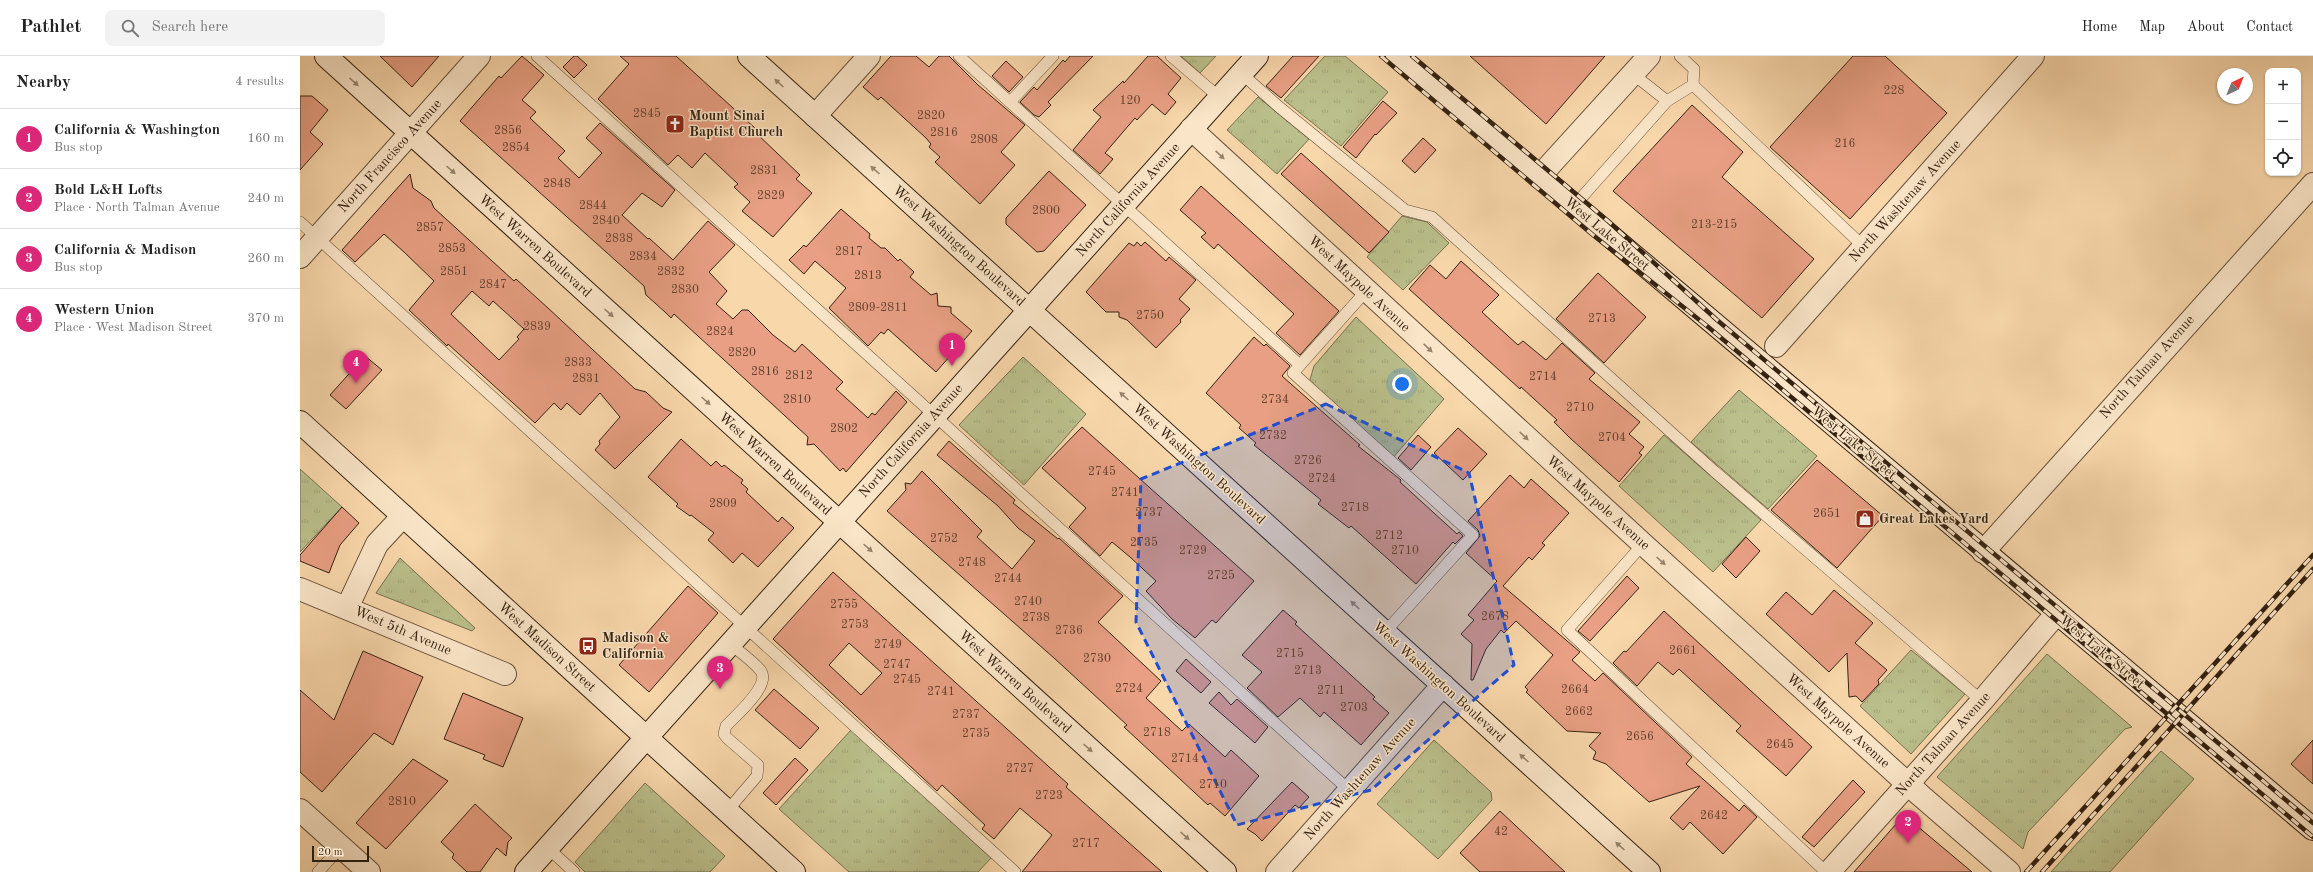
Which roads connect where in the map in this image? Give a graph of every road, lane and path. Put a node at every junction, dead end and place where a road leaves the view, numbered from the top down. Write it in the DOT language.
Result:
graph roads {
  1 [pos="326,56"];
  2 [pos="479,56"];
  3 [pos="537,56"];
  4 [pos="749,56"];
  5 [pos="869,56"];
  6 [pos="959,56"];
  7 [pos="1053,56"];
  8 [pos="1171,56"];
  9 [pos="1257,56"];
  10 [pos="1397,56"];
  11 [pos="1648,56"];
  12 [pos="1680,56"];
  13 [pos="2033,56"];
  14 [pos="1242,73"];
  15 [pos="1633,74"];
  16 [pos="1693,85"];
  17 [pos="1220,97"];
  18 [pos="1667,101"];
  19 [pos="1010,102"];
  20 [pos="815,116"];
  21 [pos="1191,129"];
  22 [pos="410,133"];
  23 [pos="1539,177"];
  24 [pos="2313,184"];
  25 [pos="1124,205"];
  26 [pos="1574,206"];
  27 [pos="300,222"];
  28 [pos="317,238"];
  29 [pos="1864,247"];
  30 [pos="300,257"];
  31 [pos="1366,291"];
  32 [pos="1028,309"];
  33 [pos="1761,364"];
  34 [pos="1300,365"];
  35 [pos="934,415"];
  36 [pos="300,422"];
  37 [pos="403,516"];
  38 [pos="839,522"];
  39 [pos="1643,544"];
  40 [pos="1983,552"];
  41 [pos="300,588"];
  42 [pos="347,608"];
  43 [pos="2056,614"];
  44 [pos="745,627"];
  45 [pos="1385,632"];
  46 [pos="730,644"];
  47 [pos="505,674"];
  48 [pos="1443,685"];
  49 [pos="1982,701"];
  50 [pos="647,737"];
  51 [pos="1908,784"];
  52 [pos="1350,791"];
  53 [pos="300,810"];
  54 [pos="727,811"];
  55 [pos="2313,829"];
  56 [pos="341,847"];
  57 [pos="548,848"];
  58 [pos="318,872"];
  59 [pos="368,872"];
  60 [pos="526,872"];
  61 [pos="574,872"];
  62 [pos="794,872"];
  63 [pos="1015,872"];
  64 [pos="1225,872"];
  65 [pos="1277,872"];
  66 [pos="1649,872"];
  67 [pos="1828,872"];
  68 [pos="2009,872"];
  1 -- 22 [label="street, West Warren Boulevard, one-way"];
  2 -- 22 [label="street, North Francisco Avenue"];
  3 -- 35 [label="lane"];
  20 -- 4 [label="street, West Washington Boulevard, one-way"];
  5 -- 20 [label="street"];
  6 -- 19 [label="lane"];
  7 -- 19 [label="lane"];
  8 -- 17 [label="lane"];
  9 -- 14 [label="street, North California Avenue"];
  10 -- 23 [label="street, West Lake Street"];
  11 -- 15 [label="street"];
  12 -- 16 [label="lane"];
  13 -- 29 [label="street, North Washtenaw Avenue"];
  14 -- 17 [label="street, North California Avenue"];
  14 -- 49 [label="lane"];
  15 -- 18 [label="lane"];
  15 -- 23 [label="street"];
  16 -- 18 [label="lane"];
  16 -- 29 [label="lane"];
  17 -- 21 [label="street, North California Avenue"];
  18 -- 26 [label="lane"];
  19 -- 25 [label="lane"];
  32 -- 20 [label="street, West Washington Boulevard, one-way"];
  21 -- 25 [label="street, North California Avenue"];
  21 -- 31 [label="street, West Maypole Avenue, one-way"];
  22 -- 28 [label="street, North Francisco Avenue"];
  22 -- 38 [label="street, West Warren Boulevard, one-way"];
  23 -- 26 [label="street, West Lake Street"];
  24 -- 40 [label="street, North Talman Avenue"];
  25 -- 32 [label="street, North California Avenue"];
  25 -- 34 [label="lane"];
  26 -- 33 [label="street, West Lake Street"];
  27 -- 28 [label="lane"];
  28 -- 30 [label="street, North Francisco Avenue"];
  28 -- 44 [label="lane"];
  29 -- 33 [label="street, North Washtenaw Avenue"];
  31 -- 34 [label="lane"];
  31 -- 39 [label="street, West Maypole Avenue, one-way"];
  32 -- 35 [label="street, North California Avenue"];
  45 -- 32 [label="street, West Washington Boulevard, one-way"];
  33 -- 40 [label="street, West Lake Street"];
  34 -- 45 [label="lane"];
  35 -- 38 [label="street, North California Avenue"];
  35 -- 52 [label="lane"];
  36 -- 37 [label="street, West Madison Street"];
  37 -- 42 [label="street"];
  37 -- 50 [label="street, West Madison Street"];
  38 -- 44 [label="street, North California Avenue"];
  38 -- 64 [label="street, West Warren Boulevard, one-way"];
  39 -- 51 [label="street, West Maypole Avenue, one-way"];
  39 -- 67 [label="lane"];
  40 -- 43 [label="street, West Lake Street"];
  41 -- 42 [label="street, West 5th Avenue"];
  42 -- 47 [label="street, West 5th Avenue"];
  43 -- 49 [label="street, North Talman Avenue"];
  43 -- 55 [label="street, West Lake Street"];
  44 -- 46 [label="street, North California Avenue"];
  44 -- 63 [label="lane"];
  45 -- 48 [label="street, West Washington Boulevard"];
  46 -- 50 [label="street, North California Avenue"];
  46 -- 54 [label="lane"];
  48 -- 52 [label="street, North Washtenaw Avenue"];
  66 -- 48 [label="street, West Washington Boulevard, one-way"];
  49 -- 51 [label="street, North Talman Avenue"];
  50 -- 54 [label="street, West Madison Street"];
  50 -- 57 [label="street, North California Avenue"];
  51 -- 67 [label="street, North Talman Avenue"];
  51 -- 68 [label="street, West Maypole Avenue"];
  52 -- 65 [label="street, North Washtenaw Avenue"];
  53 -- 56 [label="street"];
  54 -- 62 [label="street, West Madison Street"];
  56 -- 58 [label="lane"];
  56 -- 59 [label="street"];
  57 -- 60 [label="street, North California Avenue"];
  57 -- 61 [label="lane"];
}
